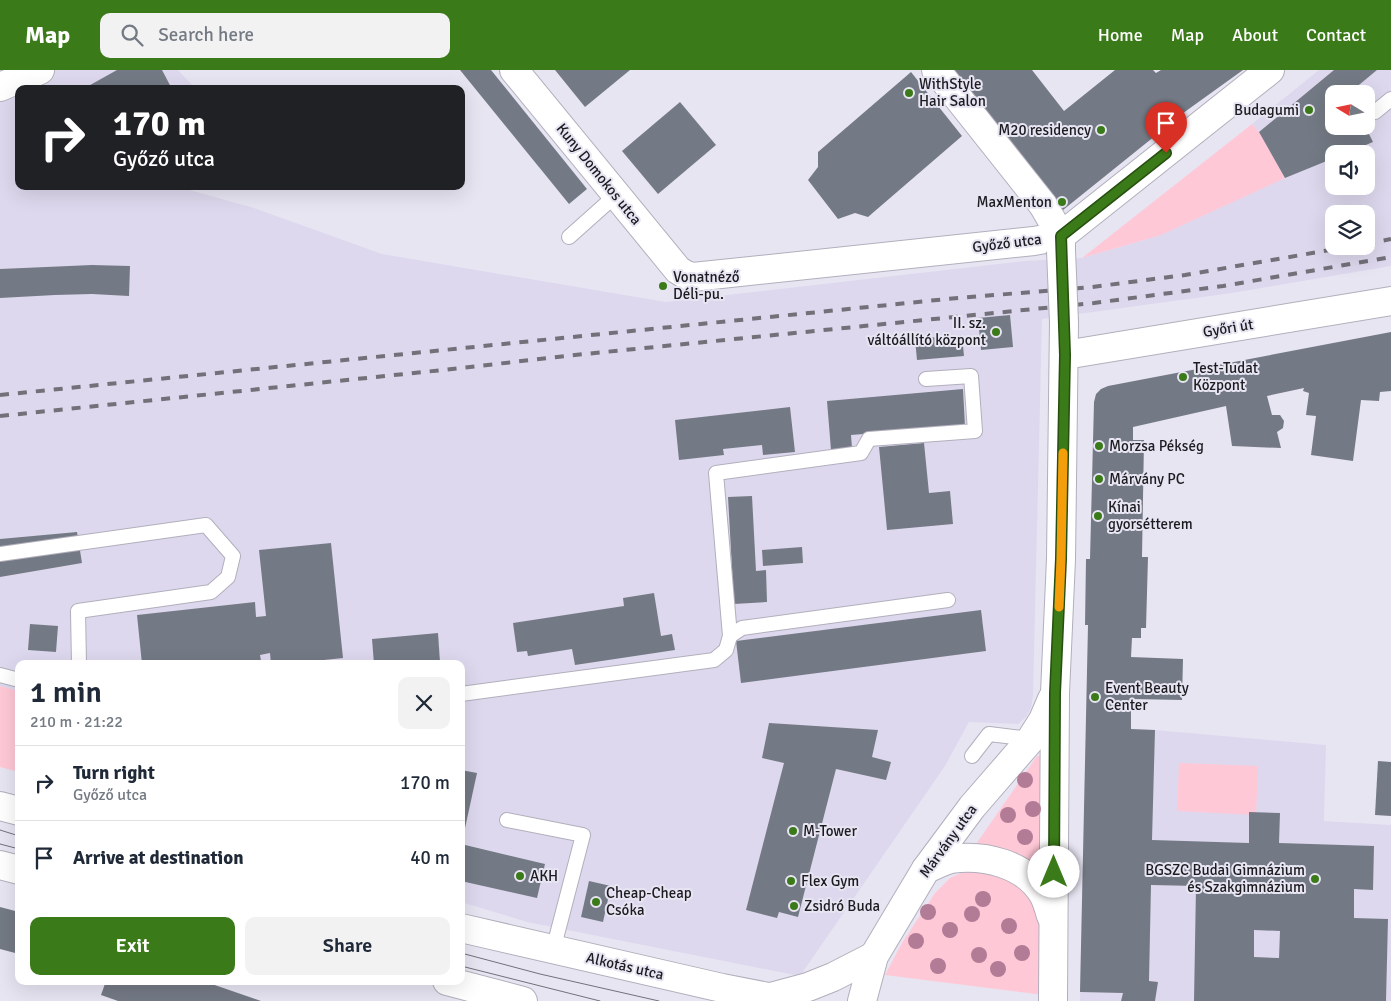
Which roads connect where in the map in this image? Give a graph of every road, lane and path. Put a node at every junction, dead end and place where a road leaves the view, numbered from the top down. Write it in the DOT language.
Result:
graph roads {
  1 [pos="40,70"];
  2 [pos="514,70"];
  3 [pos="936,70"];
  4 [pos="1270,70"];
  5 [pos="0,87"];
  6 [pos="1391,99"];
  7 [pos="1375,112"];
  8 [pos="616,195"];
  9 [pos="569,237"];
  10 [pos="1061,244"];
  11 [pos="686,275"];
  12 [pos="1391,301"];
  13 [pos="1065,355"];
  14 [pos="926,379"];
  15 [pos="0,554"];
  16 [pos="948,600"];
  17 [pos="730,636"];
  18 [pos="79,660"];
  19 [pos="0,675"];
  20 [pos="15,679"];
  21 [pos="465,693"];
  22 [pos="1055,693"];
  23 [pos="1031,739"];
  24 [pos="972,756"];
  25 [pos="0,806"];
  26 [pos="15,810"];
  27 [pos="506,820"];
  28 [pos="0,865"];
  29 [pos="15,869"];
  30 [pos="926,869"];
  31 [pos="1054,922"];
  32 [pos="465,929"];
  33 [pos="553,950"];
  34 [pos="874,956"];
  35 [pos="462,985"];
  36 [pos="778,999"];
  37 [pos="523,1001"];
  38 [pos="862,1001"];
  39 [pos="1053,1001"];
  1 -- 5 [label="street"];
  2 -- 8 [label="street, Kuny Domokos utca"];
  3 -- 10 [label="street, Márvány utca"];
  4 -- 10 [label="street, Győző utca"];
  6 -- 7 [label="lane"];
  8 -- 9 [label="lane"];
  8 -- 11 [label="street, Kuny Domokos utca"];
  10 -- 11 [label="street, Győző utca"];
  10 -- 13 [label="street, Márvány utca, bridge"];
  12 -- 13 [label="street, Győri út"];
  13 -- 22 [label="street, Márvány utca"];
  14 -- 17 [label="lane"];
  15 -- 18 [label="lane"];
  16 -- 17 [label="lane"];
  17 -- 21 [label="lane"];
  19 -- 20 [label="lane"];
  22 -- 23 [label="street, Márvány utca"];
  22 -- 31 [label="street, Márvány utca"];
  23 -- 24 [label="lane"];
  23 -- 30 [label="street, Márvány utca"];
  25 -- 26 [label="street"];
  27 -- 33 [label="lane"];
  28 -- 29 [label="street"];
  30 -- 31 [label="street"];
  30 -- 34 [label="street, Márvány utca"];
  31 -- 39 [label="street, Márvány utca"];
  32 -- 33 [label="street, Alkotás utca"];
  33 -- 36 [label="street, Alkotás utca"];
  34 -- 36 [label="street"];
  34 -- 38 [label="street, Márvány utca"];
  35 -- 37 [label="street"];
}
